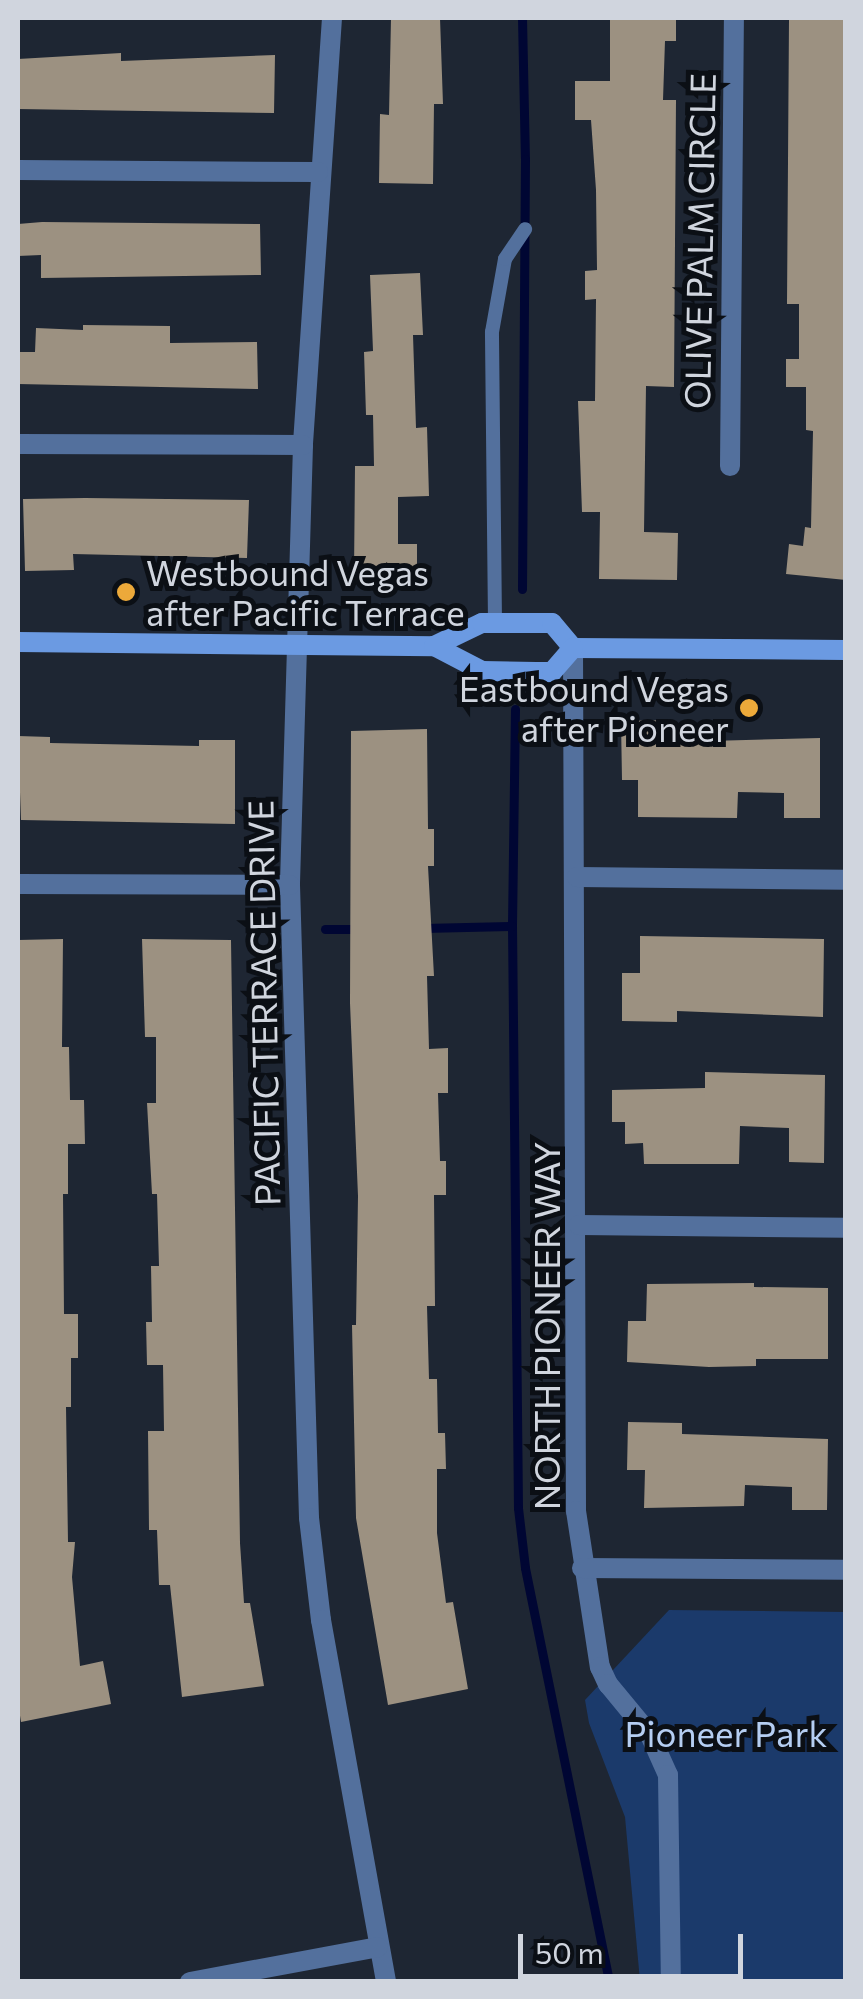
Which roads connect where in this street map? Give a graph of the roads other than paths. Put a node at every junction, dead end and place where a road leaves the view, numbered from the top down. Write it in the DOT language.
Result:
graph roads {
  1 [pos="332,18"];
  2 [pos="734,18"];
  3 [pos="18,170"];
  4 [pos="318,172"];
  5 [pos="525,229"];
  6 [pos="18,444"];
  7 [pos="303,445"];
  8 [pos="730,466"];
  9 [pos="495,623"];
  10 [pos="18,642"];
  11 [pos="294,645"];
  12 [pos="434,646"];
  13 [pos="574,648"];
  14 [pos="846,650"];
  15 [pos="577,877"];
  16 [pos="846,880"];
  17 [pos="18,884"];
  18 [pos="290,886"];
  19 [pos="579,1225"];
  20 [pos="846,1228"];
  21 [pos="582,1568"];
  22 [pos="846,1570"];
  23 [pos="378,1947"];
  24 [pos="190,1982"];
  25 [pos="386,1982"];
  26 [pos="670,1982"];
  1 -- 4 [label="street, PACIFIC TERRACE DRIVE"];
  2 -- 8 [label="street, OLIVE PALM CIRCLE"];
  3 -- 4 [label="street"];
  4 -- 7 [label="street, PACIFIC TERRACE DRIVE"];
  5 -- 9 [label="lane"];
  6 -- 7 [label="street"];
  7 -- 11 [label="street, PACIFIC TERRACE DRIVE"];
  9 -- 12 [label="main road"];
  9 -- 13 [label="main road"];
  10 -- 11 [label="main road"];
  11 -- 12 [label="main road"];
  11 -- 18 [label="street, PACIFIC TERRACE DRIVE"];
  12 -- 13 [label="main road"];
  13 -- 14 [label="main road"];
  13 -- 15 [label="street, NORTH PIONEER WAY"];
  15 -- 16 [label="street"];
  15 -- 19 [label="street, NORTH PIONEER WAY"];
  17 -- 18 [label="street"];
  18 -- 23 [label="street, PACIFIC TERRACE DRIVE"];
  19 -- 20 [label="street"];
  19 -- 21 [label="street, NORTH PIONEER WAY"];
  21 -- 22 [label="street"];
  21 -- 26 [label="street, NORTH PIONEER WAY"];
  23 -- 24 [label="street"];
  23 -- 25 [label="street, PACIFIC TERRACE DRIVE"];
}
